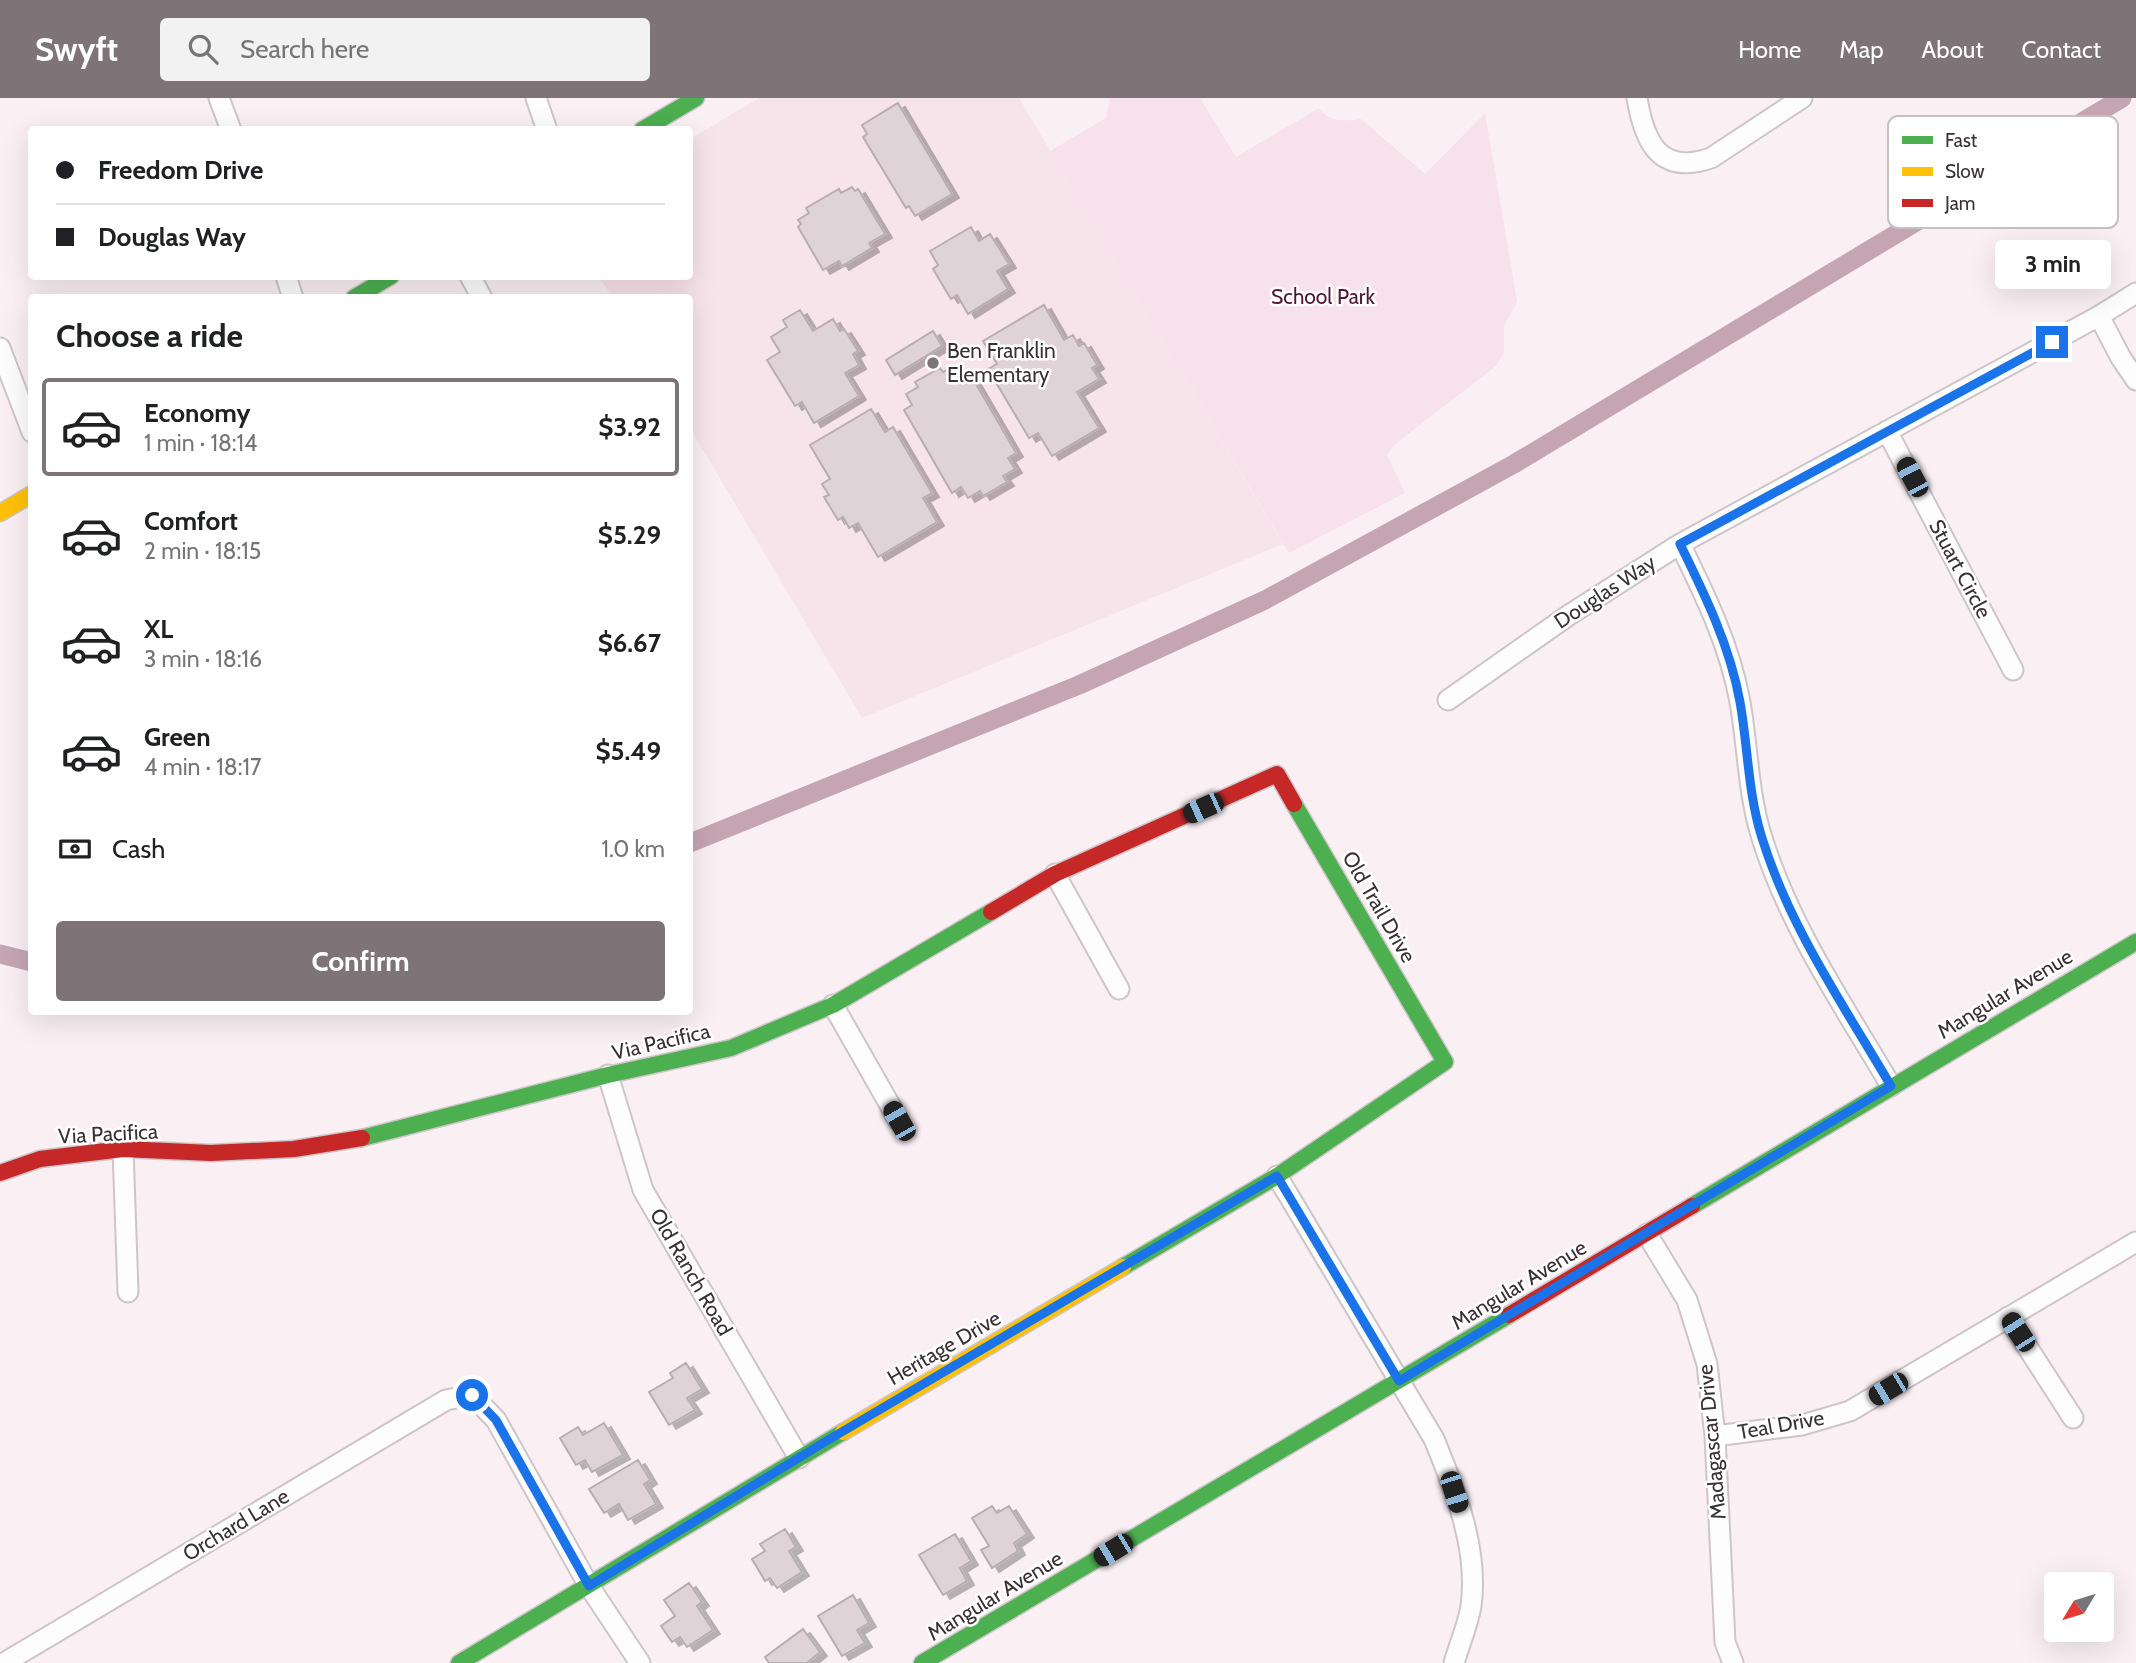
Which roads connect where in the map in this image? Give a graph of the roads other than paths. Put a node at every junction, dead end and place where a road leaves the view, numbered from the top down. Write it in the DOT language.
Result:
graph roads {
  1 [pos="219,98"];
  2 [pos="536,98"];
  3 [pos="696,98"];
  4 [pos="1637,98"];
  5 [pos="1802,98"];
  6 [pos="230,126"];
  7 [pos="546,126"];
  8 [pos="649,126"];
  9 [pos="384,280"];
  10 [pos="2136,293"];
  11 [pos="361,294"];
  12 [pos="2099,316"];
  13 [pos="0,348"];
  14 [pos="2136,380"];
  15 [pos="28,422"];
  16 [pos="1887,431"];
  17 [pos="28,496"];
  18 [pos="0,513"];
  19 [pos="1680,544"];
  20 [pos="2013,670"];
  21 [pos="1448,700"];
  22 [pos="1277,775"];
  23 [pos="1055,874"];
  24 [pos="2136,942"];
  25 [pos="1119,989"];
  26 [pos="833,1005"];
  27 [pos="1445,1062"];
  28 [pos="608,1075"];
  29 [pos="1891,1086"];
  30 [pos="899,1121"];
  31 [pos="123,1149"];
  32 [pos="0,1173"];
  33 [pos="1277,1176"];
  34 [pos="1647,1234"];
  35 [pos="2136,1242"];
  36 [pos="128,1292"];
  37 [pos="2008,1317"];
  38 [pos="1399,1381"];
  39 [pos="2073,1418"];
  40 [pos="1715,1436"];
  41 [pos="799,1458"];
  42 [pos="589,1586"];
  43 [pos="4,1663"];
  44 [pos="459,1663"];
  45 [pos="640,1663"];
  46 [pos="922,1663"];
  47 [pos="1454,1663"];
  48 [pos="1733,1663"];
  1 -- 6 [label="street"];
  2 -- 7 [label="street"];
  3 -- 8 [label="street"];
  4 -- 5 [label="street"];
  9 -- 11 [label="street"];
  10 -- 12 [label="street, Douglas Way"];
  12 -- 14 [label="street"];
  12 -- 16 [label="street, Douglas Way"];
  13 -- 15 [label="street"];
  16 -- 19 [label="street, Douglas Way"];
  16 -- 20 [label="street, Stuart Circle"];
  17 -- 18 [label="street"];
  19 -- 21 [label="street, Douglas Way"];
  19 -- 29 [label="street"];
  22 -- 23 [label="street, Via Pacifica"];
  22 -- 27 [label="street, Old Trail Drive"];
  23 -- 25 [label="street"];
  23 -- 26 [label="street, Via Pacifica"];
  24 -- 29 [label="street, Mangular Avenue"];
  26 -- 28 [label="street, Via Pacifica"];
  26 -- 30 [label="street"];
  27 -- 33 [label="street, Heritage Drive"];
  28 -- 31 [label="street, Via Pacifica"];
  28 -- 41 [label="street, Old Ranch Road"];
  29 -- 34 [label="street, Mangular Avenue"];
  31 -- 32 [label="street, Via Pacifica"];
  31 -- 36 [label="street"];
  33 -- 38 [label="street"];
  33 -- 41 [label="street, Heritage Drive"];
  34 -- 38 [label="street, Mangular Avenue"];
  34 -- 40 [label="street, Madagascar Drive"];
  35 -- 37 [label="street, Teal Drive"];
  37 -- 39 [label="street"];
  37 -- 40 [label="street, Teal Drive"];
  38 -- 46 [label="street, Mangular Avenue"];
  38 -- 47 [label="street"];
  40 -- 48 [label="street, Madagascar Drive"];
  41 -- 42 [label="street, Heritage Drive"];
  42 -- 43 [label="street, Orchard Lane"];
  42 -- 44 [label="street, Heritage Drive"];
  42 -- 45 [label="street"];
}
